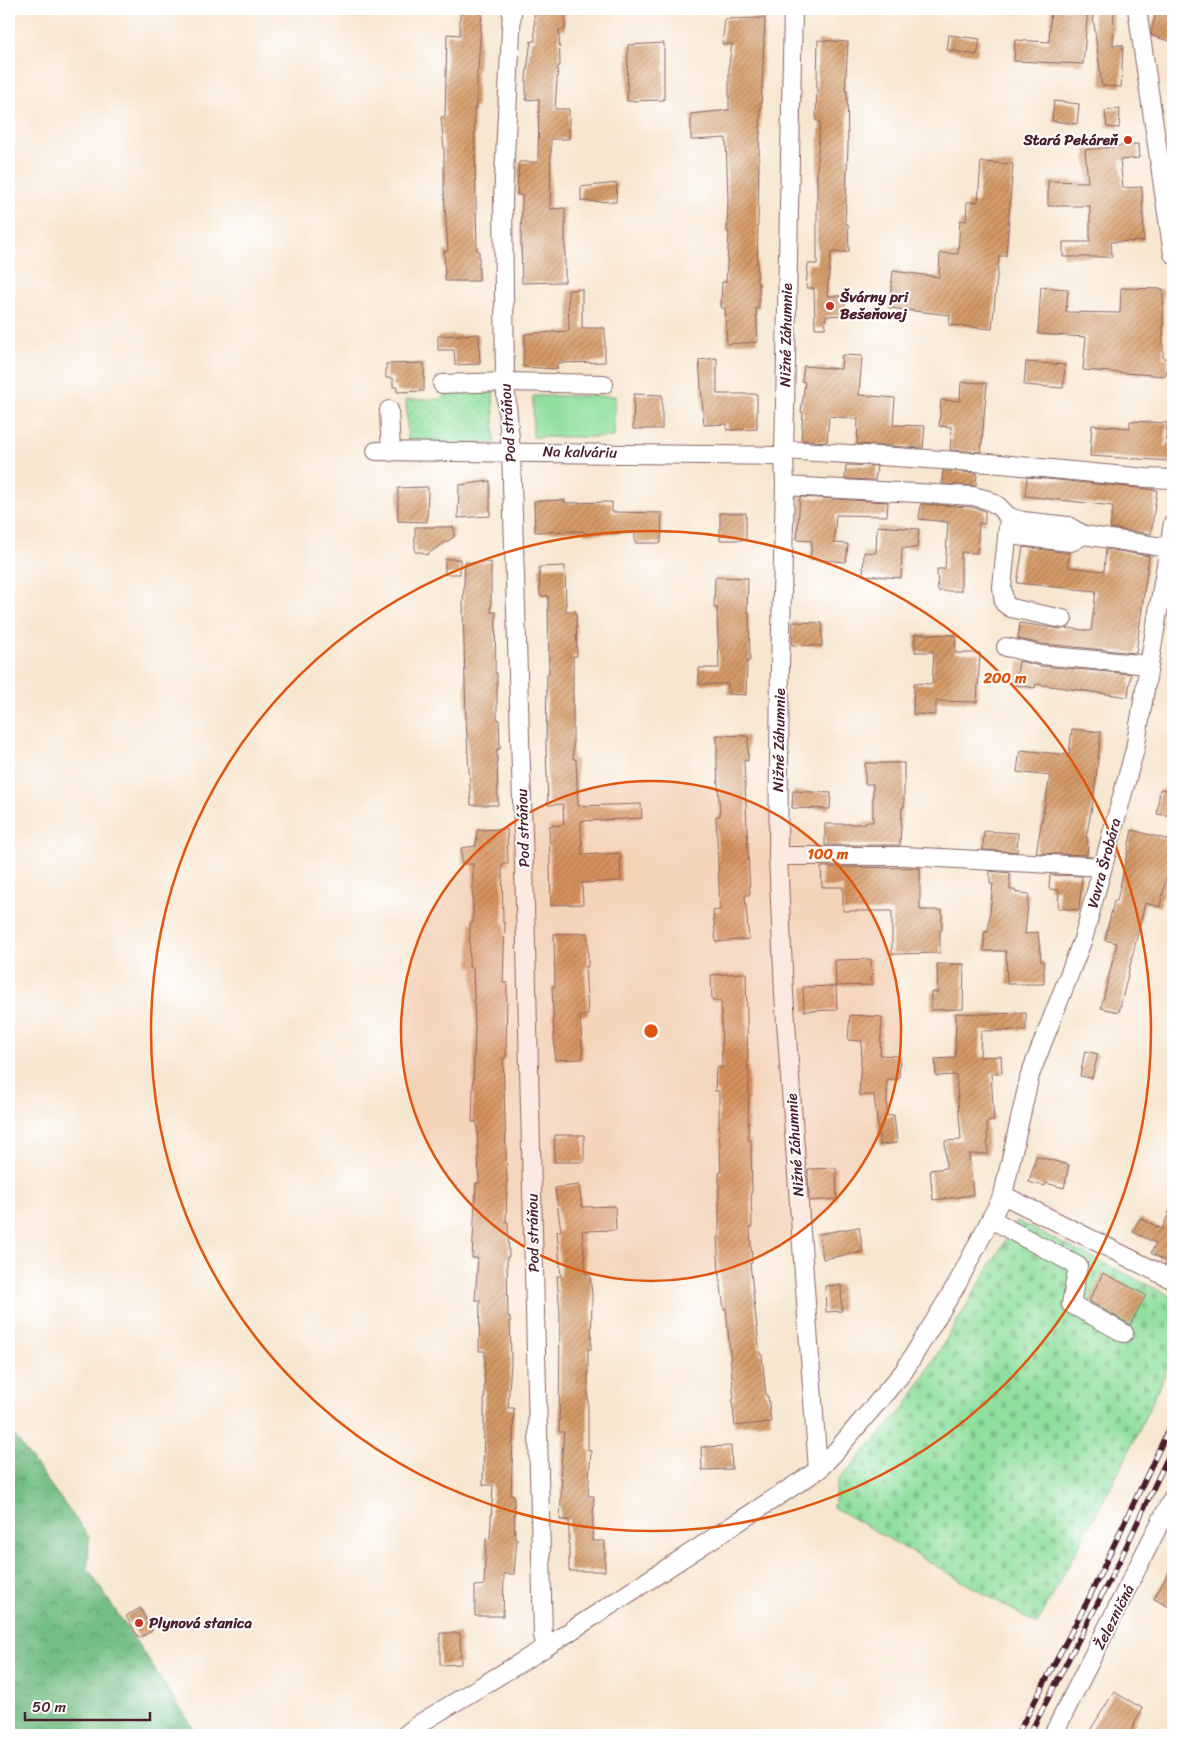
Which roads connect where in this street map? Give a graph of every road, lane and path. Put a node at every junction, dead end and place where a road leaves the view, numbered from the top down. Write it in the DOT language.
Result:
graph roads {
  1 [pos="512,9"];
  2 [pos="793,9"];
  3 [pos="1138,9"];
  4 [pos="1173,254"];
  5 [pos="505,382"];
  6 [pos="442,384"];
  7 [pos="604,384"];
  8 [pos="389,410"];
  9 [pos="511,451"];
  10 [pos="784,453"];
  11 [pos="1173,479"];
  12 [pos="785,486"];
  13 [pos="1009,517"];
  14 [pos="1173,523"];
  15 [pos="1008,535"];
  16 [pos="1084,535"];
  17 [pos="1169,548"];
  18 [pos="1064,619"];
  19 [pos="1006,647"];
  20 [pos="1149,665"];
  21 [pos="778,856"];
  22 [pos="1102,867"];
  23 [pos="1003,1195"];
  24 [pos="992,1219"];
  25 [pos="1173,1280"];
  26 [pos="1124,1333"];
  27 [pos="818,1470"];
  28 [pos="1173,1497"];
  29 [pos="546,1647"];
  30 [pos="404,1735"];
  31 [pos="1053,1735"];
  1 -- 5 [label="street, Pod stráňou"];
  2 -- 10 [label="street, Nižné Záhumnie"];
  3 -- 4 [label="street"];
  5 -- 6 [label="street"];
  5 -- 7 [label="street"];
  5 -- 9 [label="street, Pod stráňou"];
  8 -- 9 [label="street, Na kalváriu"];
  9 -- 10 [label="street, Na kalváriu"];
  9 -- 29 [label="street, Pod stráňou"];
  10 -- 11 [label="street, Na kalváriu"];
  10 -- 12 [label="street, Nižné Záhumnie"];
  12 -- 13 [label="street"];
  12 -- 21 [label="street, Nižné Záhumnie"];
  13 -- 15 [label="street"];
  13 -- 16 [label="street"];
  14 -- 17 [label="street, Vavra Šrobára"];
  15 -- 16 [label="street"];
  15 -- 18 [label="street"];
  16 -- 17 [label="street"];
  17 -- 20 [label="street, Vavra Šrobára"];
  19 -- 20 [label="street"];
  20 -- 22 [label="street, Vavra Šrobára"];
  21 -- 22 [label="street"];
  21 -- 27 [label="street, Nižné Záhumnie"];
  22 -- 23 [label="street, Vavra Šrobára"];
  23 -- 24 [label="street, Vavra Šrobára"];
  23 -- 25 [label="street"];
  24 -- 26 [label="street"];
  24 -- 27 [label="street, Vavra Šrobára"];
  27 -- 29 [label="street, Vavra Šrobára"];
  28 -- 31 [label="street, Železničná"];
  29 -- 30 [label="street, Vavra Šrobára"];
}
